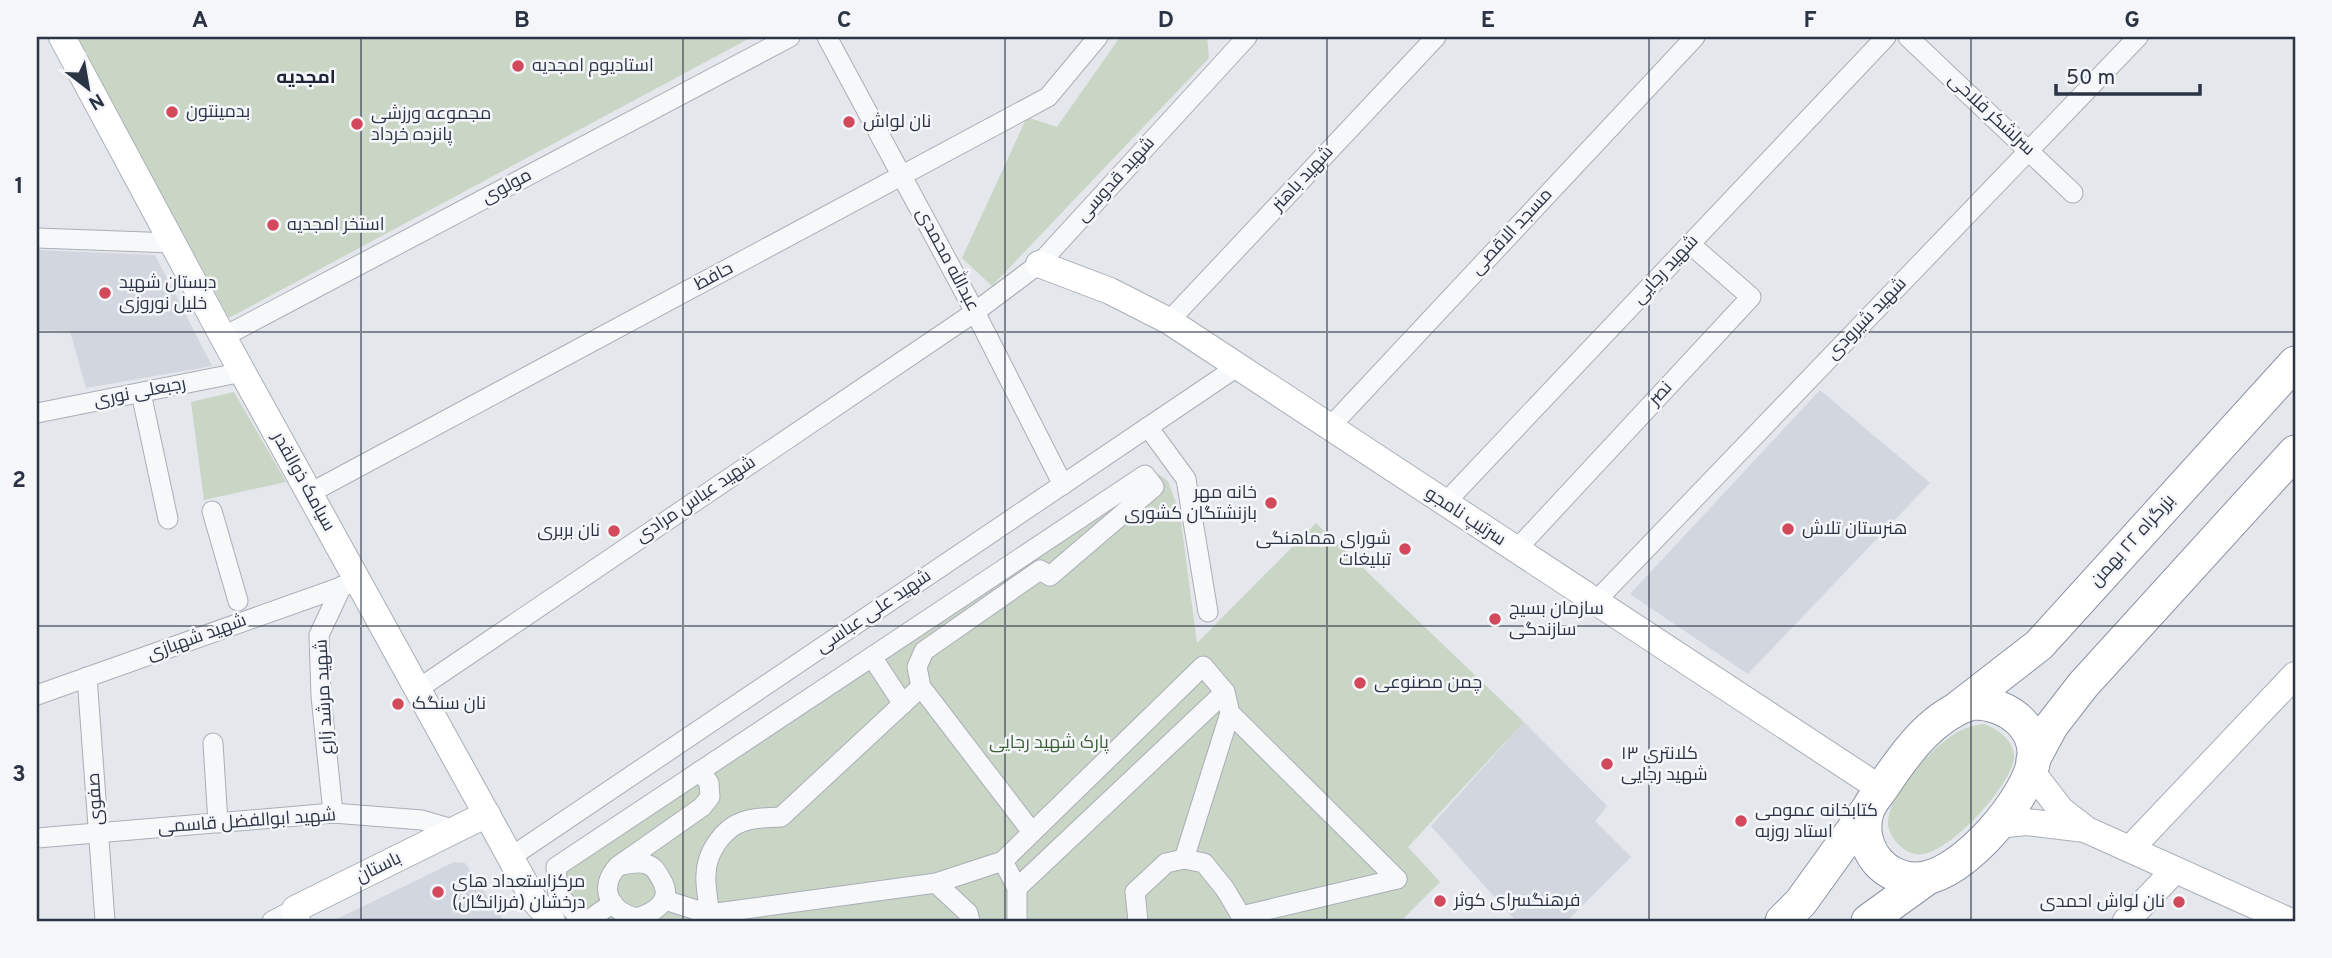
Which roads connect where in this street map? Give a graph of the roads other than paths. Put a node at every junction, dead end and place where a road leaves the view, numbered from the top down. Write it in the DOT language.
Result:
graph roads {
  1 [pos="62,37"];
  2 [pos="790,37"];
  3 [pos="827,37"];
  4 [pos="1098,37"];
  5 [pos="1436,37"];
  6 [pos="1695,37"];
  7 [pos="1886,37"];
  8 [pos="1908,37"];
  9 [pos="2138,37"];
  10 [pos="1235,41"];
  11 [pos="2029,150"];
  12 [pos="902,176"];
  13 [pos="2073,193"];
  14 [pos="37,238"];
  15 [pos="173,243"];
  16 [pos="1690,244"];
  17 [pos="1039,264"];
  18 [pos="975,312"];
  19 [pos="1169,321"];
  20 [pos="223,337"];
  21 [pos="2295,363"];
  22 [pos="1237,367"];
  23 [pos="243,372"];
  24 [pos="141,393"];
  25 [pos="37,414"];
  26 [pos="1148,427"];
  27 [pos="1329,428"];
  28 [pos="2295,452"];
  29 [pos="1063,485"];
  30 [pos="310,493"];
  31 [pos="1445,503"];
  32 [pos="212,511"];
  33 [pos="168,519"];
  34 [pos="1516,550"];
  35 [pos="350,584"];
  36 [pos="238,601"];
  37 [pos="1595,602"];
  38 [pos="1208,612"];
  39 [pos="872,657"];
  40 [pos="2295,675"];
  41 [pos="87,677"];
  42 [pos="921,687"];
  43 [pos="418,689"];
  44 [pos="1225,692"];
  45 [pos="37,695"];
  46 [pos="903,704"];
  47 [pos="1959,707"];
  48 [pos="1230,713"];
  49 [pos="213,743"];
  50 [pos="2032,765"];
  51 [pos="700,771"];
  52 [pos="1874,799"];
  53 [pos="333,813"];
  54 [pos="487,814"];
  55 [pos="218,823"];
  56 [pos="1996,825"];
  57 [pos="456,830"];
  58 [pos="2087,830"];
  59 [pos="1032,832"];
  60 [pos="98,834"];
  61 [pos="37,838"];
  62 [pos="2130,849"];
  63 [pos="512,857"];
  64 [pos="1184,859"];
  65 [pos="1003,860"];
  66 [pos="618,866"];
  67 [pos="2175,870"];
  68 [pos="1926,879"];
  69 [pos="936,883"];
  70 [pos="1017,888"];
  71 [pos="665,900"];
  72 [pos="613,903"];
  73 [pos="296,915"];
  74 [pos="705,918"];
  75 [pos="1241,919"];
  76 [pos="105,921"];
  77 [pos="272,921"];
  78 [pos="552,921"];
  79 [pos="585,921"];
  80 [pos="970,921"];
  81 [pos="1017,921"];
  82 [pos="1138,921"];
  83 [pos="1783,921"];
  84 [pos="1868,921"];
  85 [pos="2126,921"];
  86 [pos="2289,921"];
  1 -- 15 [label="street, سیامک ذوالقدر"];
  2 -- 20 [label="street, مولوی"];
  3 -- 12 [label="street, عبدالله محمدی"];
  4 -- 12 [label="street, حافظ"];
  5 -- 19 [label="street, شهید باهنر"];
  6 -- 27 [label="street, مسجد الاقصی"];
  7 -- 16 [label="street, شهید رجایی"];
  8 -- 11 [label="street, سرلشکر فلاحی"];
  9 -- 11 [label="street, شهید شیرودی"];
  10 -- 17 [label="street, شهید قدوسی"];
  11 -- 13 [label="street, سرلشکر فلاحی"];
  11 -- 37 [label="street, شهید شیرودی"];
  12 -- 18 [label="street, عبدالله محمدی"];
  12 -- 30 [label="street, حافظ"];
  14 -- 15 [label="street"];
  15 -- 20 [label="street, سیامک ذوالقدر"];
  16 -- 31 [label="street, شهید رجایی"];
  16 -- 34 [label="street, نصر"];
  17 -- 18 [label="street, شهید قدوسی"];
  17 -- 19 [label="street, سرتیپ نامجو"];
  18 -- 29 [label="street, عبدالله محمدی"];
  18 -- 43 [label="street, شهید عباس مرادی"];
  19 -- 22 [label="street, سرتیپ نامجو"];
  20 -- 23 [label="street, سیامک ذوالقدر"];
  21 -- 47 [label="highway, بزرگراه ۲۲ بهمن"];
  22 -- 26 [label="street, شهید علی عباسی"];
  22 -- 27 [label="street, سرتیپ نامجو"];
  23 -- 24 [label="street, رجبعلی نوری"];
  23 -- 30 [label="street, سیامک ذوالقدر"];
  24 -- 25 [label="street, رجبعلی نوری"];
  24 -- 33 [label="street"];
  26 -- 29 [label="street, شهید علی عباسی"];
  26 -- 38 [label="street"];
  27 -- 31 [label="street, سرتیپ نامجو"];
  28 -- 50 [label="highway"];
  29 -- 63 [label="street, شهید علی عباسی"];
  30 -- 35 [label="street, سیامک ذوالقدر"];
  31 -- 34 [label="street, سرتیپ نامجو"];
  32 -- 36 [label="street"];
  34 -- 37 [label="street, سرتیپ نامجو"];
  35 -- 41 [label="street, شهید شهبازی"];
  35 -- 43 [label="street, سیامک ذوالقدر"];
  35 -- 53 [label="street, شهید مرشد زارع"];
  37 -- 52 [label="street, سرتیپ نامجو"];
  39 -- 42 [label="street"];
  39 -- 46 [label="street"];
  39 -- 51 [label="street"];
  40 -- 62 [label="street"];
  41 -- 45 [label="street, شهید شهبازی"];
  41 -- 60 [label="street, صفوی"];
  42 -- 46 [label="street"];
  42 -- 59 [label="street"];
  43 -- 54 [label="street, سیامک ذوالقدر"];
  44 -- 48 [label="street"];
  44 -- 59 [label="street"];
  44 -- 70 [label="street"];
  46 -- 74 [label="street"];
  47 -- 50 [label="highway"];
  47 -- 52 [label="highway"];
  48 -- 64 [label="street"];
  48 -- 75 [label="street"];
  49 -- 55 [label="street"];
  50 -- 56 [label="highway"];
  50 -- 58 [label="street"];
  51 -- 66 [label="street"];
  51 -- 79 [label="street"];
  52 -- 68 [label="highway"];
  52 -- 83 [label="highway"];
  53 -- 55 [label="street, شهید ابوالفضل قاسمی"];
  53 -- 57 [label="street, شهید ابوالفضل قاسمی"];
  54 -- 57 [label="street, باستان"];
  54 -- 63 [label="street, سیامک ذوالقدر"];
  55 -- 60 [label="street, شهید ابوالفضل قاسمی"];
  56 -- 58 [label="street"];
  56 -- 68 [label="highway"];
  57 -- 73 [label="street, باستان"];
  58 -- 62 [label="street"];
  59 -- 65 [label="street"];
  60 -- 61 [label="street, شهید ابوالفضل قاسمی"];
  60 -- 76 [label="street, صفوی"];
  62 -- 67 [label="street"];
  63 -- 78 [label="street, سیامک ذوالقدر"];
  64 -- 75 [label="street"];
  64 -- 82 [label="street"];
  65 -- 69 [label="street"];
  65 -- 70 [label="street"];
  66 -- 71 [label="street"];
  66 -- 72 [label="street"];
  67 -- 85 [label="street"];
  67 -- 86 [label="street"];
  68 -- 84 [label="highway"];
  69 -- 74 [label="street"];
  69 -- 80 [label="street"];
  70 -- 81 [label="street"];
  71 -- 72 [label="street"];
  71 -- 74 [label="street"];
  72 -- 79 [label="street"];
  73 -- 77 [label="street, باستان"];
}
